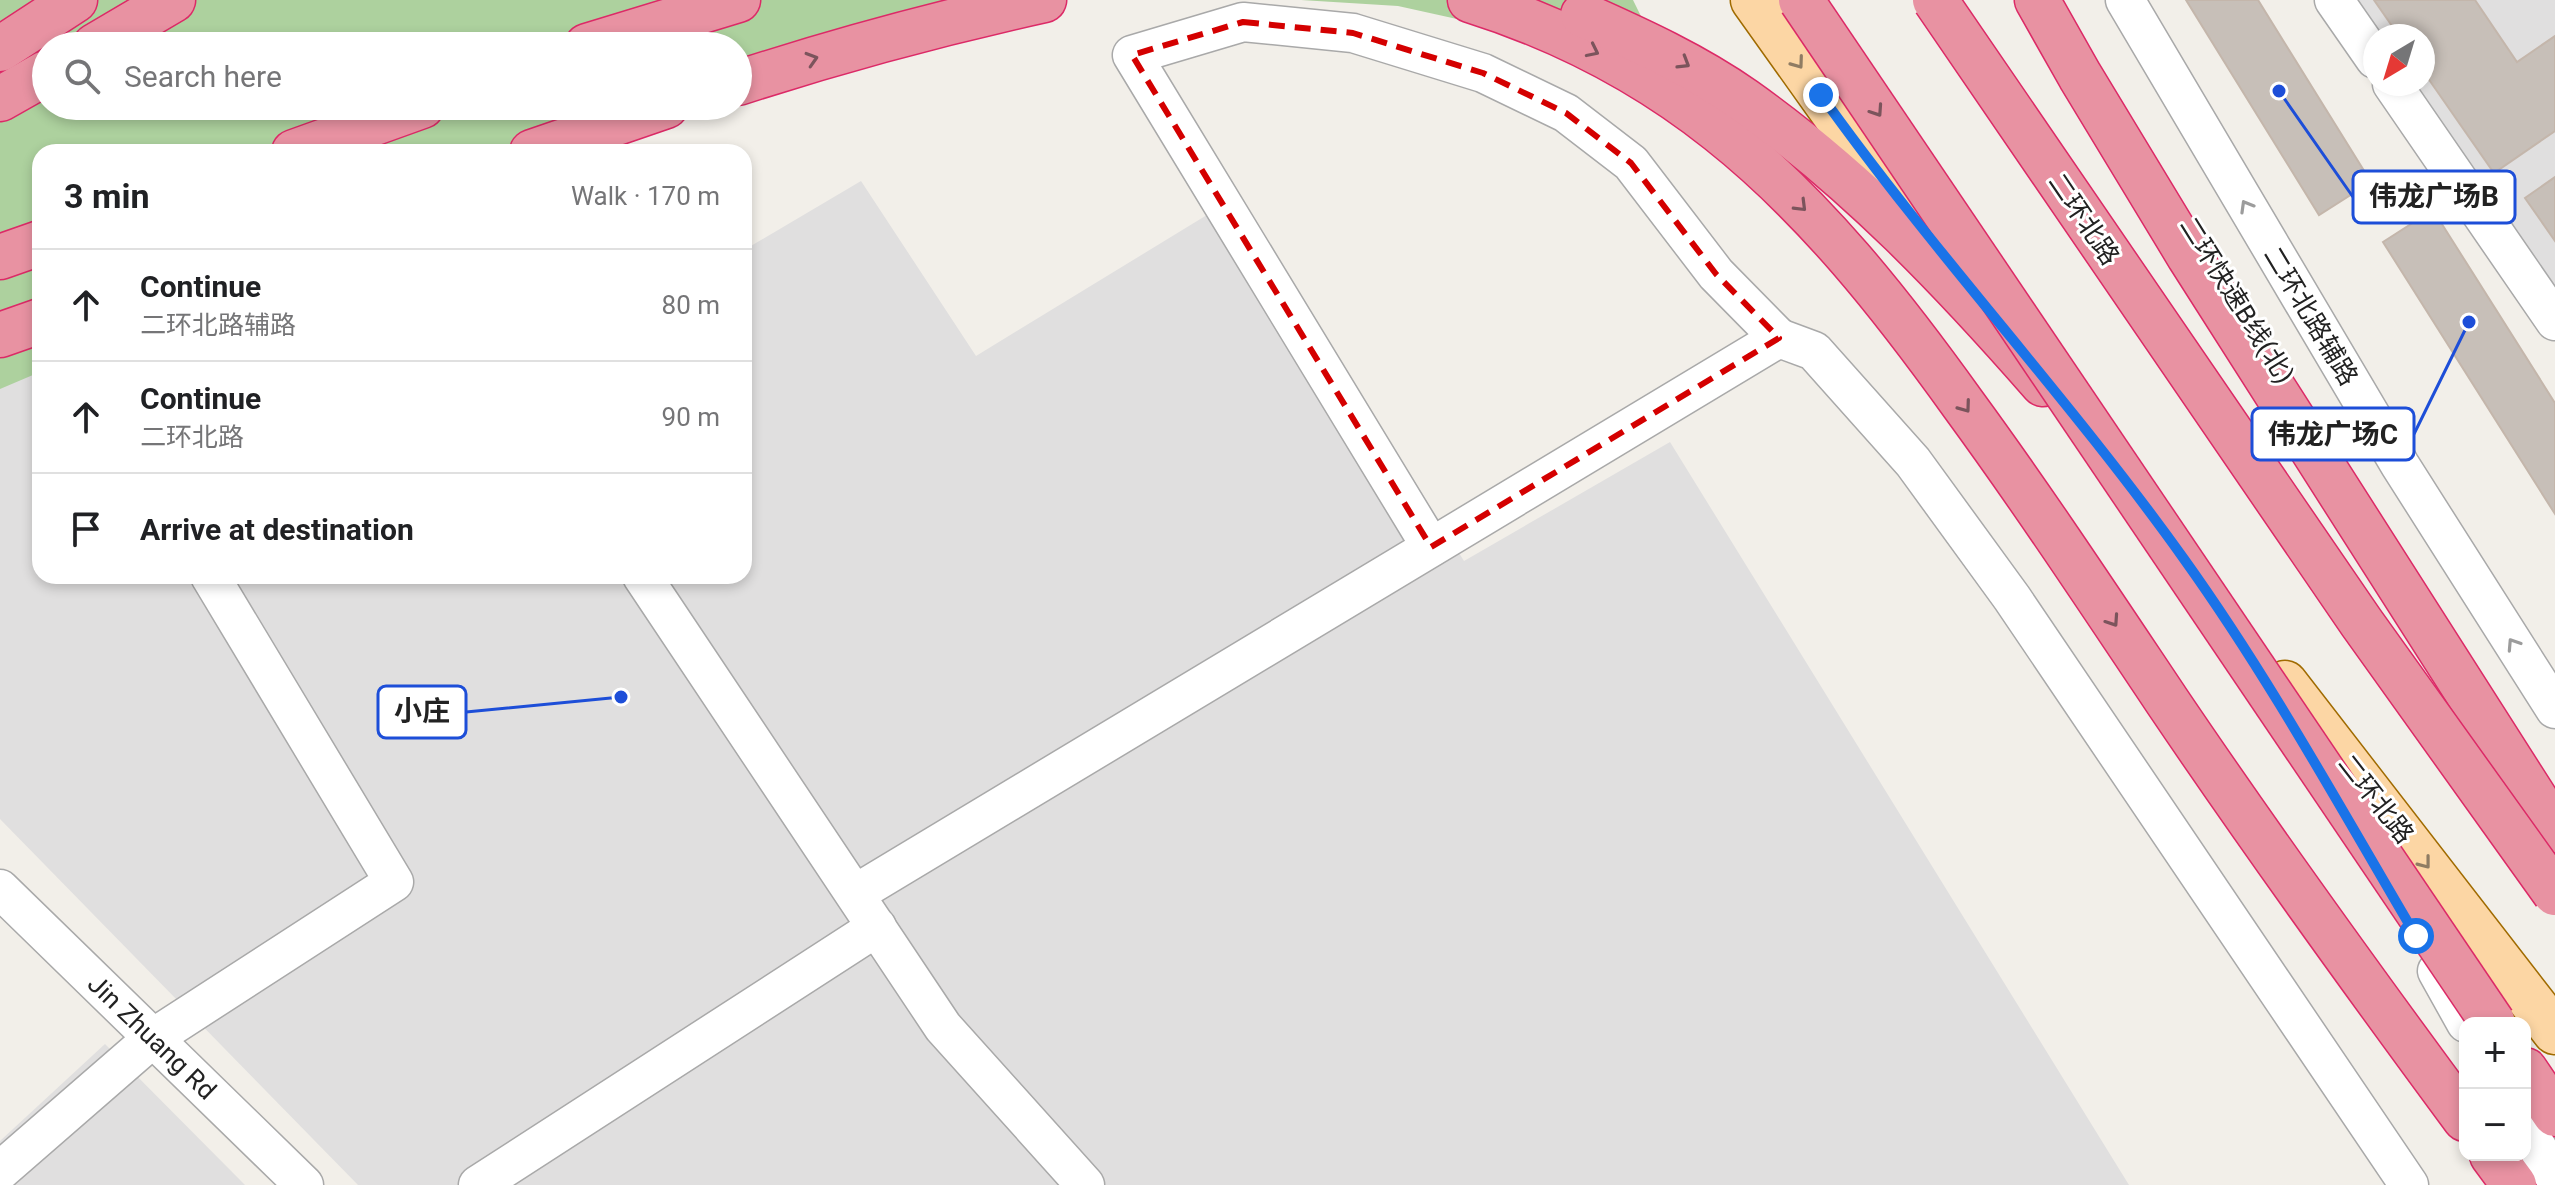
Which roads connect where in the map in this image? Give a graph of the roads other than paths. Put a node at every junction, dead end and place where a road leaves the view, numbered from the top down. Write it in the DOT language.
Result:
graph roads {
  1 [pos="49,0"];
  2 [pos="75,0"];
  3 [pos="173,0"];
  4 [pos="697,0"];
  5 [pos="738,0"];
  6 [pos="1044,0"];
  7 [pos="1470,0"];
  8 [pos="1535,0"];
  9 [pos="1753,0"];
  10 [pos="1801,0"];
  11 [pos="1936,0"];
  12 [pos="2125,0"];
  13 [pos="2334,0"];
  14 [pos="2044,4"];
  15 [pos="119,32"];
  16 [pos="618,32"];
  17 [pos="631,32"];
  18 [pos="0,35"];
  19 [pos="2363,42"];
  20 [pos="0,49"];
  21 [pos="752,78"];
  22 [pos="32,81"];
  23 [pos="2400,96"];
  24 [pos="0,99"];
  25 [pos="383,120"];
  26 [pos="625,120"];
  27 [pos="2024,131"];
  28 [pos="316,144"];
  29 [pos="555,144"];
  30 [pos="32,246"];
  31 [pos="0,257"];
  32 [pos="2555,321"];
  33 [pos="32,324"];
  34 [pos="0,335"];
  35 [pos="1779,338"];
  36 [pos="2149,512"];
  37 [pos="1431,547"];
  38 [pos="215,584"];
  39 [pos="647,584"];
  40 [pos="2555,709"];
  41 [pos="2555,799"];
  42 [pos="2555,830"];
  43 [pos="0,889"];
  44 [pos="2555,893"];
  45 [pos="855,894"];
  46 [pos="2555,915"];
  47 [pos="877,927"];
  48 [pos="2463,1017"];
  49 [pos="2489,1017"];
  50 [pos="2555,1032"];
  51 [pos="153,1038"];
  52 [pos="2531,1079"];
  53 [pos="2459,1111"];
  54 [pos="2555,1114"];
  55 [pos="2531,1137"];
  56 [pos="2496,1161"];
  57 [pos="0,1171"];
  58 [pos="2555,1178"];
  59 [pos="304,1185"];
  60 [pos="478,1185"];
  61 [pos="1085,1185"];
  62 [pos="2409,1185"];
  63 [pos="2514,1185"];
  1 -- 18 [label="highway"];
  2 -- 20 [label="highway"];
  3 -- 15 [label="highway"];
  4 -- 16 [label="highway"];
  5 -- 17 [label="highway"];
  21 -- 6 [label="highway, one-way"];
  7 -- 53 [label="highway, one-way"];
  8 -- 36 [label="highway, one-way"];
  9 -- 36 [label="main road, 二环北路, one-way"];
  10 -- 49 [label="highway, one-way, bridge"];
  11 -- 27 [label="highway, bridge"];
  40 -- 12 [label="street, 二环北路辅路, one-way"];
  13 -- 19 [label="street"];
  14 -- 41 [label="highway, 二环快速B线(北)"];
  14 -- 42 [label="highway"];
  22 -- 24 [label="highway"];
  23 -- 32 [label="street"];
  25 -- 28 [label="highway"];
  26 -- 29 [label="highway"];
  27 -- 44 [label="highway, bridge"];
  27 -- 46 [label="main road, 二环北路"];
  30 -- 31 [label="highway"];
  33 -- 34 [label="highway"];
  35 -- 37 [label="street"];
  35 -- 37 [label="street"];
  35 -- 62 [label="street"];
  36 -- 48 [label="street"];
  36 -- 50 [label="main road, 二环北路, one-way"];
  37 -- 45 [label="street"];
  38 -- 51 [label="street"];
  39 -- 45 [label="street"];
  43 -- 51 [label="street, Jin Zhuang Rd"];
  45 -- 47 [label="street"];
  47 -- 60 [label="street"];
  47 -- 61 [label="street"];
  51 -- 57 [label="street"];
  51 -- 59 [label="street, Jin Zhuang Rd"];
  52 -- 54 [label="highway"];
  55 -- 58 [label="street"];
  56 -- 63 [label="highway"];
}
